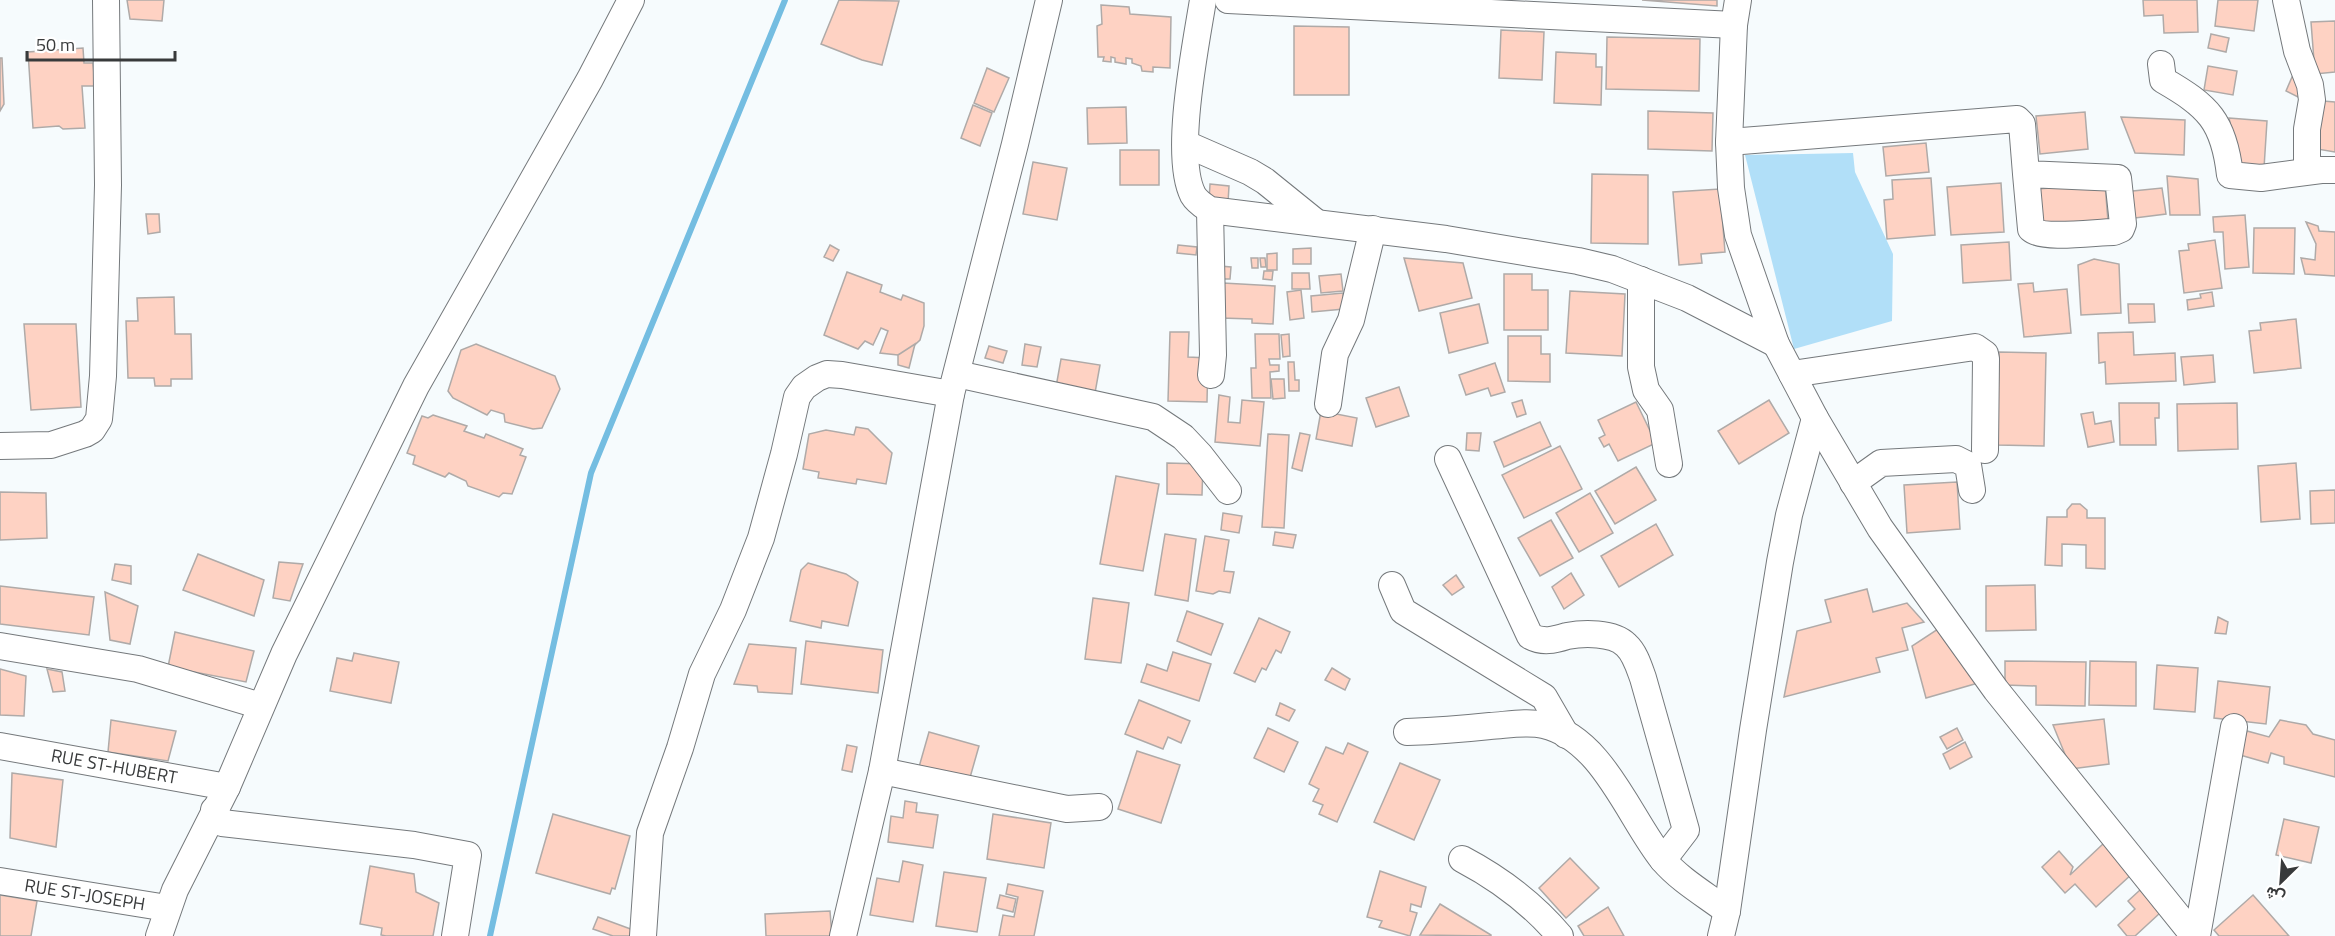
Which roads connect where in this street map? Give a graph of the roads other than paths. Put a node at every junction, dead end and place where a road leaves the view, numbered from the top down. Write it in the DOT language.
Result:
graph roads {
  1 [pos="106,0"];
  2 [pos="631,0"];
  3 [pos="1049,0"];
  4 [pos="1203,0"];
  5 [pos="1228,0"];
  6 [pos="2286,0"];
  7 [pos="1736,12"];
  8 [pos="2161,64"];
  9 [pos="1729,142"];
  10 [pos="1186,144"];
  11 [pos="2335,170"];
  12 [pos="2307,171"];
  13 [pos="2026,174"];
  14 [pos="1210,210"];
  15 [pos="1317,223"];
  16 [pos="1373,230"];
  17 [pos="1641,280"];
  18 [pos="1776,344"];
  19 [pos="1792,374"];
  20 [pos="1211,375"];
  21 [pos="954,384"];
  22 [pos="1328,404"];
  23 [pos="1815,418"];
  24 [pos="0,446"];
  25 [pos="1985,450"];
  26 [pos="1448,459"];
  27 [pos="1669,464"];
  28 [pos="1853,483"];
  29 [pos="1972,490"];
  30 [pos="1228,491"];
  31 [pos="1392,585"];
  32 [pos="0,646"];
  33 [pos="261,706"];
  34 [pos="2234,727"];
  35 [pos="1407,732"];
  36 [pos="1566,735"];
  37 [pos="0,746"];
  38 [pos="882,771"];
  39 [pos="227,786"];
  40 [pos="1099,807"];
  41 [pos="214,810"];
  42 [pos="1462,859"];
  43 [pos="1663,860"];
  44 [pos="0,881"];
  45 [pos="167,908"];
  46 [pos="1727,911"];
  47 [pos="159,936"];
  48 [pos="455,936"];
  49 [pos="643,936"];
  50 [pos="843,936"];
  51 [pos="1560,936"];
  52 [pos="1721,936"];
  53 [pos="2195,936"];
  1 -- 24 [label="street"];
  2 -- 33 [label="street"];
  3 -- 21 [label="street"];
  4 -- 10 [label="street"];
  5 -- 7 [label="street"];
  6 -- 12 [label="street"];
  7 -- 9 [label="street"];
  8 -- 12 [label="street"];
  9 -- 13 [label="street"];
  9 -- 18 [label="street"];
  10 -- 14 [label="street"];
  10 -- 15 [label="street"];
  11 -- 12 [label="street"];
  14 -- 15 [label="street"];
  14 -- 20 [label="street"];
  15 -- 16 [label="street"];
  16 -- 17 [label="street"];
  16 -- 22 [label="street"];
  17 -- 18 [label="street"];
  17 -- 27 [label="street"];
  18 -- 19 [label="street"];
  19 -- 23 [label="street"];
  19 -- 25 [label="street"];
  21 -- 30 [label="street"];
  21 -- 38 [label="street"];
  21 -- 49 [label="street"];
  23 -- 28 [label="street"];
  23 -- 46 [label="street"];
  26 -- 43 [label="street"];
  28 -- 29 [label="street"];
  28 -- 53 [label="street"];
  31 -- 36 [label="street"];
  32 -- 33 [label="street"];
  33 -- 39 [label="street"];
  34 -- 53 [label="street"];
  35 -- 36 [label="street"];
  36 -- 43 [label="street"];
  37 -- 39 [label="street, RUE ST-HUBERT"];
  38 -- 40 [label="street"];
  38 -- 50 [label="street"];
  39 -- 41 [label="street"];
  41 -- 45 [label="street"];
  41 -- 48 [label="street"];
  42 -- 51 [label="street"];
  43 -- 46 [label="street"];
  44 -- 45 [label="street, RUE ST-JOSEPH"];
  45 -- 47 [label="street"];
  46 -- 52 [label="street"];
}
